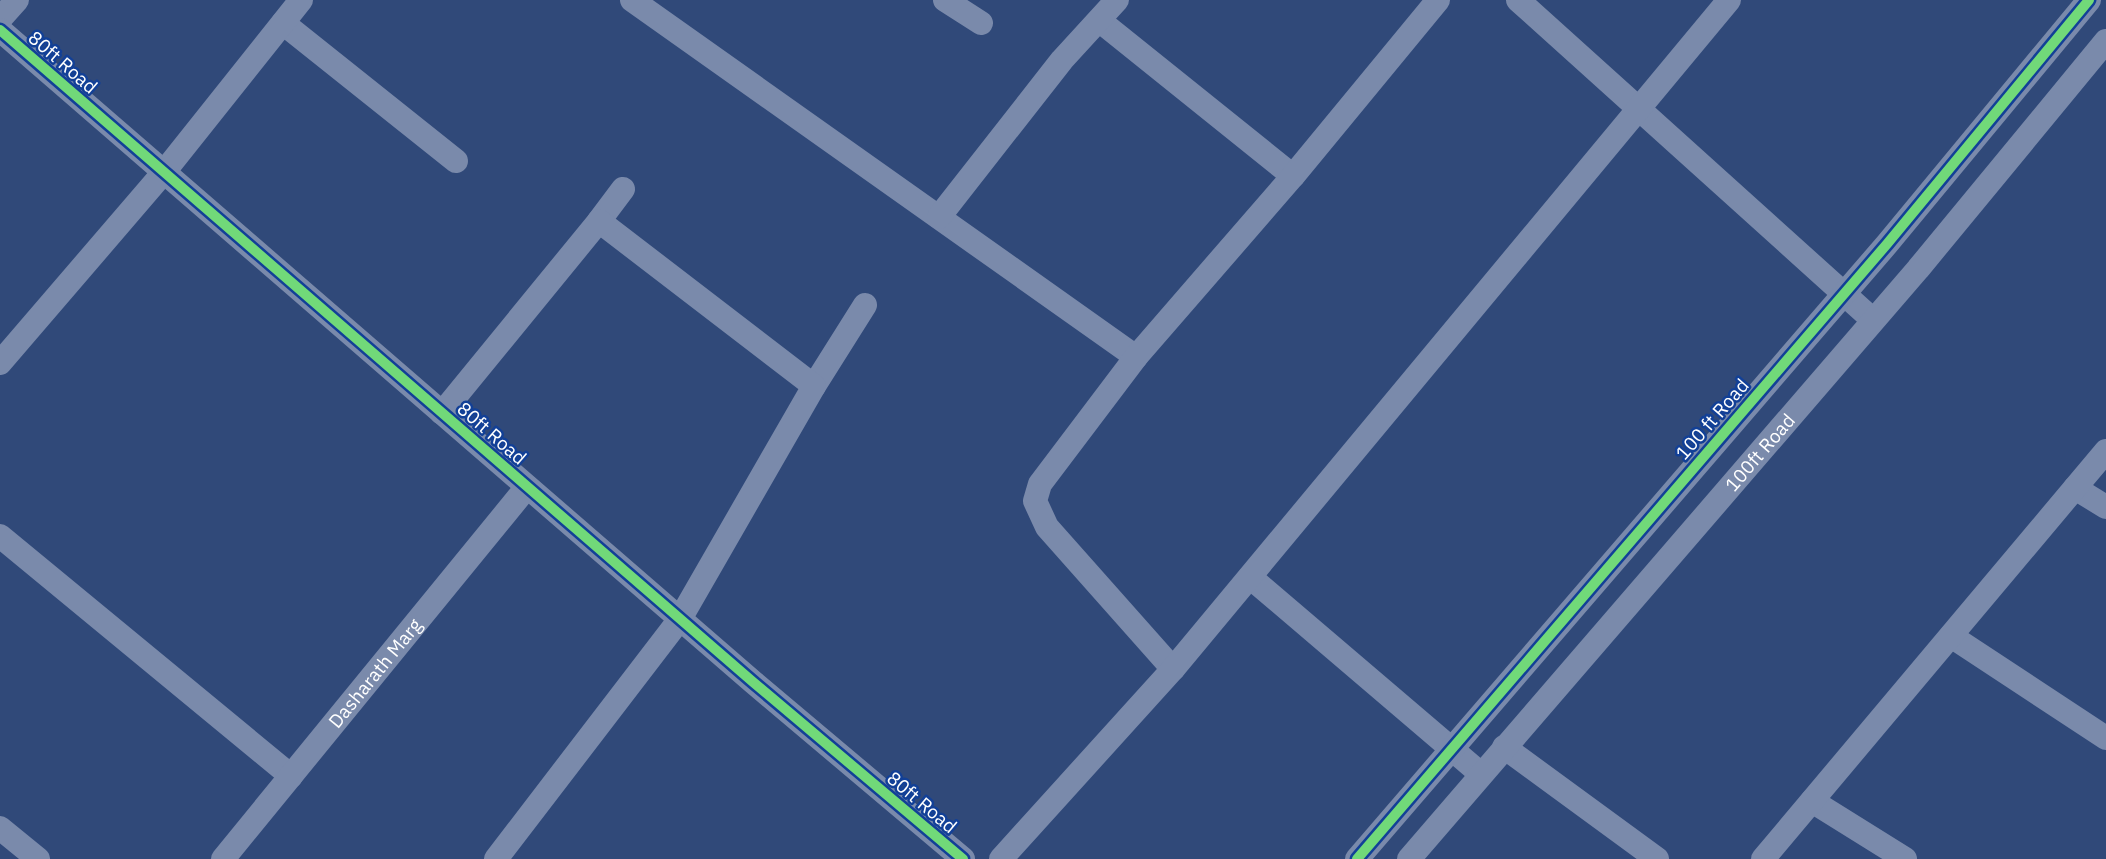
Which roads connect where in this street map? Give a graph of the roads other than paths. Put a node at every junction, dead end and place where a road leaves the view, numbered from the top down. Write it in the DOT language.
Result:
graph roads {
  1 [pos="17,0"];
  2 [pos="301,0"];
  3 [pos="945,0"];
  4 [pos="1117,0"];
  5 [pos="1438,0"];
  6 [pos="1518,0"];
  7 [pos="1729,0"];
  8 [pos="2089,0"];
  9 [pos="637,1"];
  10 [pos="0,19"];
  11 [pos="1100,21"];
  12 [pos="283,23"];
  13 [pos="981,23"];
  14 [pos="0,30"];
  15 [pos="2106,41"];
  16 [pos="1638,106"];
  17 [pos="456,161"];
  18 [pos="164,172"];
  19 [pos="1293,176"];
  20 [pos="624,189"];
  21 [pos="939,217"];
  22 [pos="599,221"];
  23 [pos="1845,293"];
  24 [pos="864,305"];
  25 [pos="1873,320"];
  26 [pos="1136,357"];
  27 [pos="0,363"];
  28 [pos="814,386"];
  29 [pos="442,413"];
  30 [pos="2106,451"];
  31 [pos="527,487"];
  32 [pos="2075,488"];
  33 [pos="2106,507"];
  34 [pos="0,536"];
  35 [pos="1250,577"];
  36 [pos="680,619"];
  37 [pos="1951,636"];
  38 [pos="1173,669"];
  39 [pos="2106,738"];
  40 [pos="1504,747"];
  41 [pos="1451,749"];
  42 [pos="1481,774"];
  43 [pos="290,776"];
  44 [pos="1812,801"];
  45 [pos="0,828"];
  46 [pos="38,859"];
  47 [pos="223,859"];
  48 [pos="496,859"];
  49 [pos="963,859"];
  50 [pos="1001,859"];
  51 [pos="1357,859"];
  52 [pos="1409,859"];
  53 [pos="1657,859"];
  54 [pos="1763,859"];
  55 [pos="1905,859"];
  1 -- 10 [label="street"];
  2 -- 12 [label="street"];
  3 -- 13 [label="street"];
  4 -- 11 [label="street"];
  5 -- 19 [label="street"];
  6 -- 16 [label="street"];
  7 -- 16 [label="street"];
  8 -- 23 [label="street, 100 ft Road"];
  9 -- 21 [label="street"];
  11 -- 19 [label="street"];
  11 -- 21 [label="street"];
  12 -- 17 [label="street"];
  12 -- 18 [label="street"];
  14 -- 18 [label="street, 80ft Road"];
  15 -- 25 [label="street, 100ft Road"];
  16 -- 23 [label="street"];
  16 -- 35 [label="street"];
  18 -- 27 [label="street"];
  18 -- 29 [label="street, 80ft Road"];
  19 -- 26 [label="street"];
  20 -- 22 [label="street"];
  21 -- 26 [label="street"];
  22 -- 28 [label="street"];
  22 -- 29 [label="street"];
  23 -- 25 [label="street"];
  23 -- 41 [label="street, 100 ft Road"];
  24 -- 28 [label="street"];
  25 -- 40 [label="street, 100ft Road"];
  26 -- 38 [label="street"];
  28 -- 36 [label="street"];
  29 -- 31 [label="street, 80ft Road"];
  30 -- 32 [label="street"];
  31 -- 36 [label="street, 80ft Road"];
  31 -- 43 [label="street, Dasharath Marg"];
  32 -- 33 [label="street"];
  32 -- 37 [label="street"];
  34 -- 43 [label="street"];
  35 -- 38 [label="street"];
  35 -- 41 [label="street"];
  36 -- 48 [label="street"];
  36 -- 49 [label="street, 80ft Road"];
  37 -- 39 [label="street"];
  37 -- 44 [label="street"];
  38 -- 50 [label="street"];
  40 -- 42 [label="street, 100ft Road"];
  40 -- 53 [label="street"];
  41 -- 42 [label="street"];
  41 -- 51 [label="street, 100 ft Road"];
  42 -- 52 [label="street, 100ft Road"];
  43 -- 47 [label="street, Dasharath Marg"];
  44 -- 54 [label="street"];
  44 -- 55 [label="street"];
  45 -- 46 [label="street"];
}
